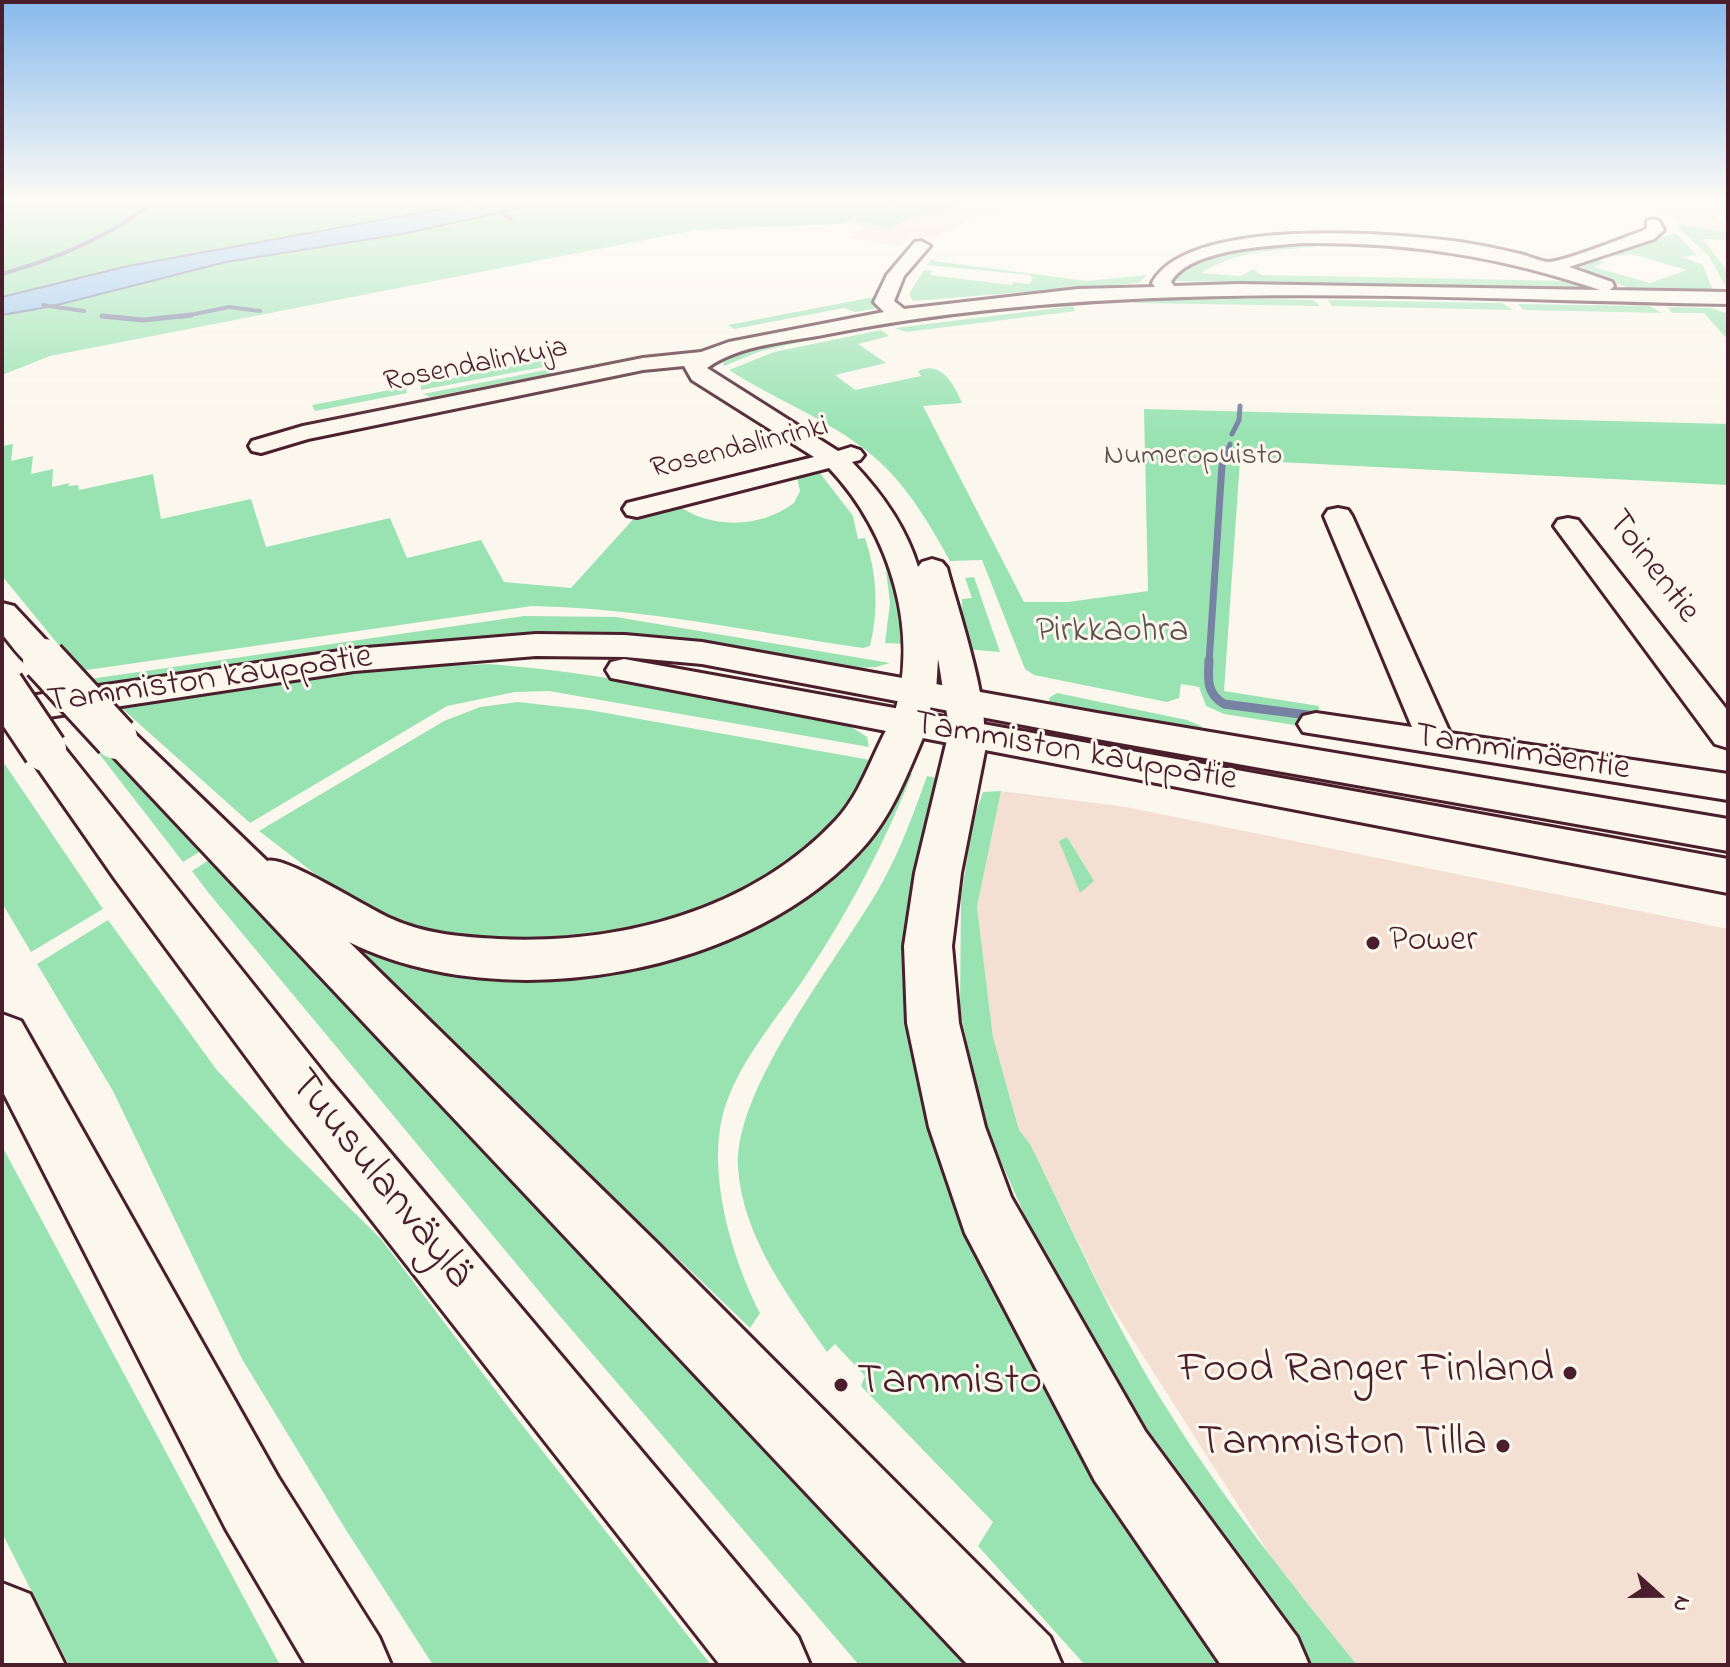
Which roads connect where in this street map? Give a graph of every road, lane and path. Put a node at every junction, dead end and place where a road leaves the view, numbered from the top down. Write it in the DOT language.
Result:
graph roads {
  1 [pos="898,278"];
  2 [pos="1163,278"];
  3 [pos="1578,278"];
  4 [pos="1168,291"];
  5 [pos="1626,297"];
  6 [pos="1728,298"];
  7 [pos="900,315"];
  8 [pos="704,358"];
  9 [pos="261,446"];
  10 [pos="847,456"];
  11 [pos="637,509"];
  12 [pos="1338,516"];
  13 [pos="1568,526"];
  14 [pos="2,613"];
  15 [pos="2,686"];
  16 [pos="2,712"];
  17 [pos="941,714"];
  18 [pos="1316,724"];
  19 [pos="1728,736"];
  20 [pos="1436,741"];
  21 [pos="1728,787"];
  22 [pos="1728,835"];
  23 [pos="234,854"];
  24 [pos="1728,876"];
  25 [pos="2,1037"];
  26 [pos="2,1622"];
  27 [pos="25,1665"];
  28 [pos="351,1665"];
  29 [pos="770,1665"];
  30 [pos="1022,1665"];
  31 [pos="1269,1665"];
  1 -- 7 [label="street"];
  2 -- 4 [label="street"];
  3 -- 5 [label="street"];
  4 -- 5 [label="street, Rosendalinkuja"];
  4 -- 7 [label="street, Rosendalinkuja"];
  5 -- 6 [label="street, Rosendalinkuja"];
  7 -- 8 [label="street, Rosendalinkuja"];
  8 -- 9 [label="street, Rosendalinkuja"];
  8 -- 10 [label="street"];
  10 -- 11 [label="street, Rosendalinrinki"];
  10 -- 17 [label="street"];
  10 -- 17 [label="street"];
  12 -- 20 [label="street"];
  13 -- 19 [label="street, Toinentie"];
  14 -- 23 [label="main road, bridge"];
  15 -- 29 [label="main road, Tuusulanväylä, bridge"];
  16 -- 17 [label="main road, Tammiston kauppatie"];
  17 -- 22 [label="main road, Tammiston kauppatie"];
  17 -- 23 [label="main road"];
  17 -- 24 [label="main road, Tammiston kauppatie"];
  17 -- 31 [label="main road"];
  18 -- 20 [label="street, Tammimäentie"];
  20 -- 21 [label="street, Tammimäentie"];
  23 -- 30 [label="main road"];
  25 -- 28 [label="main road"];
  26 -- 27 [label="main road"];
}
